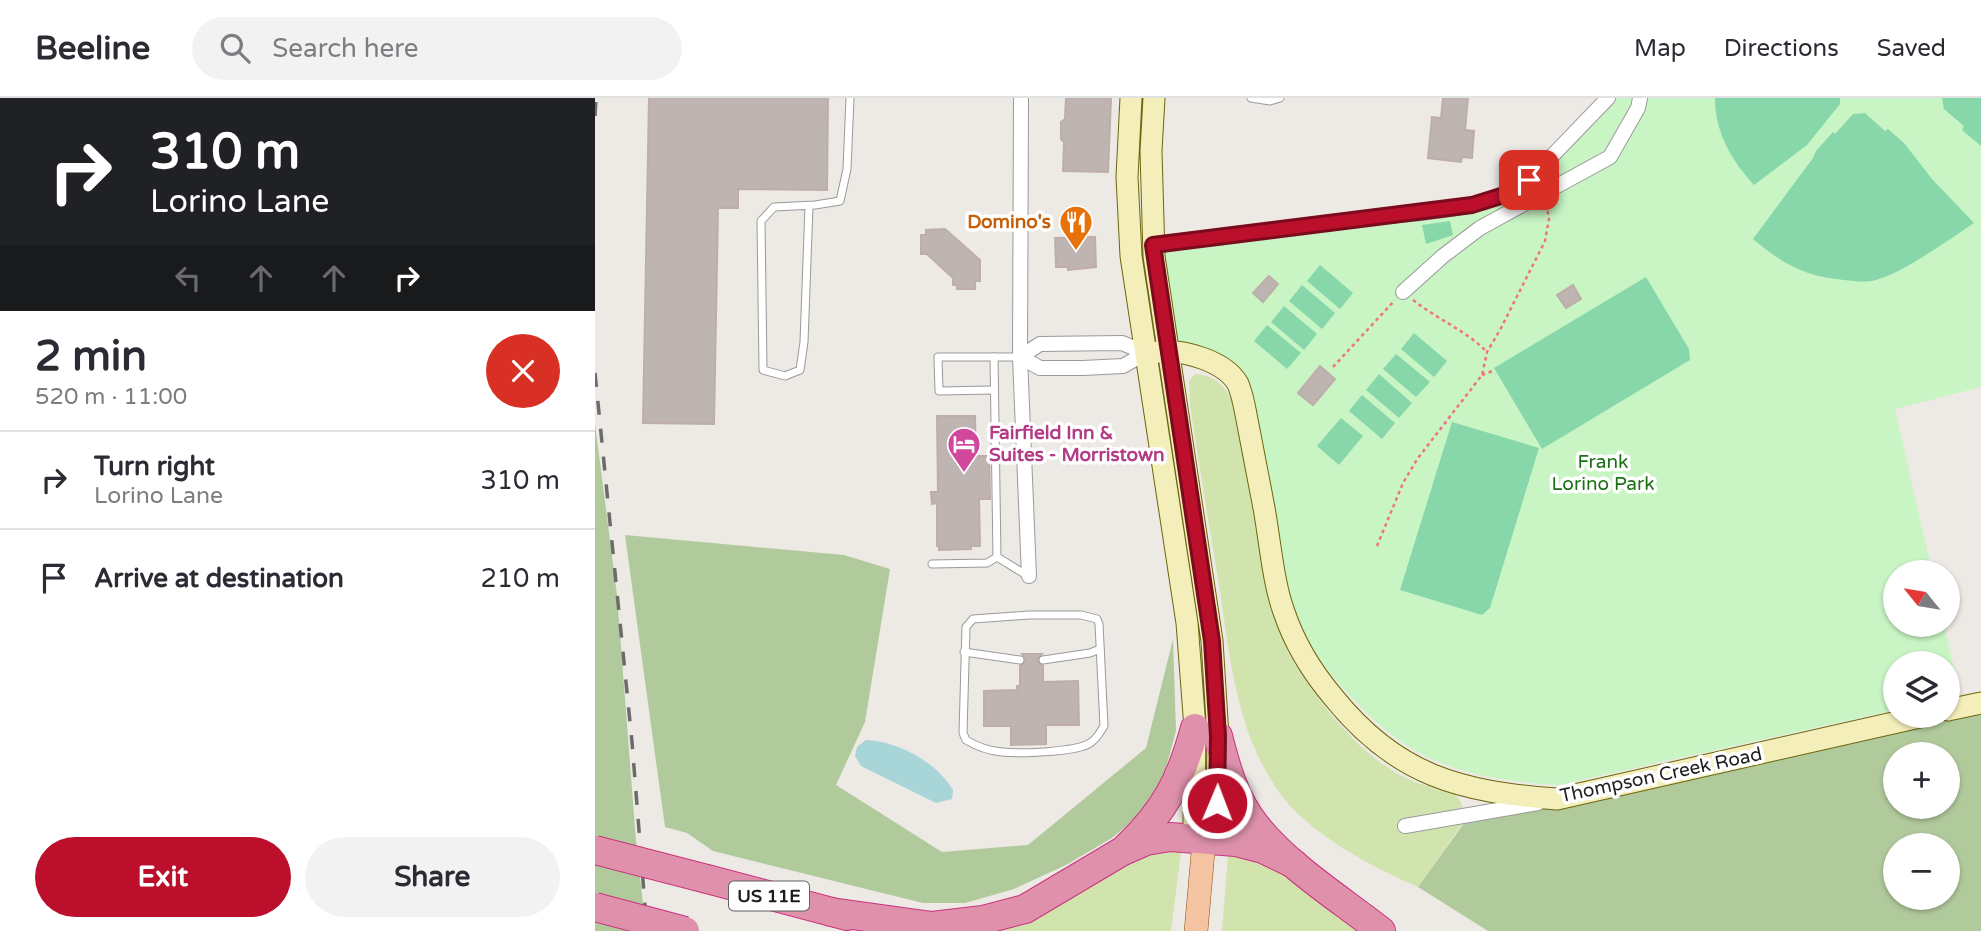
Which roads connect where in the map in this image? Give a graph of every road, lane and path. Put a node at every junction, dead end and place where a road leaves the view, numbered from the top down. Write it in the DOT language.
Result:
graph roads {
  1 [pos="850,98"];
  2 [pos="1021,98"];
  3 [pos="1131,98"];
  4 [pos="1154,98"];
  5 [pos="1252,98"];
  6 [pos="1280,98"];
  7 [pos="1608,98"];
  8 [pos="1640,98"];
  9 [pos="1545,193"];
  10 [pos="809,206"];
  11 [pos="1153,245"];
  12 [pos="1403,292"];
  13 [pos="1084,345"];
  14 [pos="1169,350"];
  15 [pos="1487,352"];
  16 [pos="1146,353"];
  17 [pos="993,357"];
  18 [pos="1020,357"];
  19 [pos="1333,367"];
  20 [pos="1083,368"];
  21 [pos="1495,370"];
  22 [pos="1482,374"];
  23 [pos="994,390"];
  24 [pos="1377,546"];
  25 [pos="997,557"];
  26 [pos="932,564"];
  27 [pos="1029,576"];
  28 [pos="1100,649"];
  29 [pos="964,652"];
  30 [pos="1020,660"];
  31 [pos="1043,660"];
  32 [pos="1981,703"];
  33 [pos="1960,707"];
  34 [pos="1883,725"];
  35 [pos="1206,732"];
  36 [pos="1557,800"];
  37 [pos="1405,826"];
  38 [pos="1204,841"];
  39 [pos="595,850"];
  40 [pos="1121,852"];
  41 [pos="1294,864"];
  42 [pos="595,908"];
  43 [pos="831,912"];
  44 [pos="685,931"];
  45 [pos="901,931"];
  46 [pos="1196,931"];
  47 [pos="1381,931"];
  1 -- 10 [label="lane"];
  2 -- 18 [label="street"];
  3 -- 16 [label="main road"];
  4 -- 11 [label="main road"];
  5 -- 6 [label="lane"];
  7 -- 11 [label="street"];
  8 -- 9 [label="street"];
  9 -- 12 [label="street"];
  9 -- 15 [label="path"];
  10 -- 10 [label="lane"];
  11 -- 14 [label="main road"];
  12 -- 15 [label="path"];
  12 -- 19 [label="path"];
  13 -- 16 [label="street"];
  13 -- 18 [label="street"];
  13 -- 20 [label="street"];
  14 -- 16 [label="main road"];
  14 -- 35 [label="main road"];
  14 -- 36 [label="main road, Thompson Creek Road"];
  15 -- 22 [label="path"];
  16 -- 20 [label="street"];
  16 -- 35 [label="main road"];
  17 -- 18 [label="lane"];
  17 -- 23 [label="lane"];
  17 -- 23 [label="lane"];
  18 -- 20 [label="street"];
  18 -- 27 [label="street"];
  21 -- 22 [label="path"];
  22 -- 24 [label="path"];
  23 -- 25 [label="lane"];
  25 -- 26 [label="lane"];
  25 -- 27 [label="lane"];
  28 -- 29 [label="lane"];
  28 -- 29 [label="lane"];
  28 -- 31 [label="lane"];
  29 -- 30 [label="lane"];
  32 -- 33 [label="main road"];
  34 -- 36 [label="main road, Thompson Creek Road"];
  35 -- 38 [label="main road"];
  35 -- 40 [label="highway"];
  35 -- 41 [label="highway"];
  36 -- 37 [label="street"];
  38 -- 40 [label="highway"];
  38 -- 41 [label="highway"];
  38 -- 46 [label="main road"];
  39 -- 43 [label="highway, US 11E, bridge"];
  40 -- 43 [label="highway"];
  41 -- 47 [label="highway"];
  42 -- 44 [label="highway, bridge"];
  43 -- 45 [label="highway"];
}
